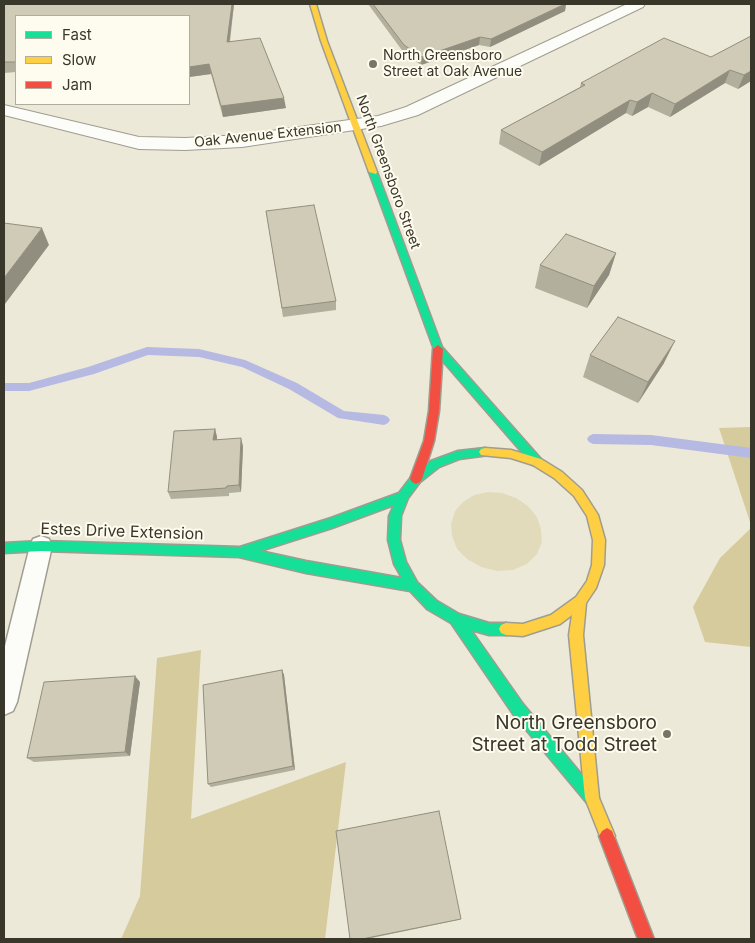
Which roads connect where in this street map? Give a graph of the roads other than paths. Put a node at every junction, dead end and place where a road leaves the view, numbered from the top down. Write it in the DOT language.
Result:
graph roads {
  1 [pos="313,4"];
  2 [pos="638,4"];
  3 [pos="4,110"];
  4 [pos="355,125"];
  5 [pos="438,349"];
  6 [pos="537,462"];
  7 [pos="416,478"];
  8 [pos="403,496"];
  9 [pos="41,546"];
  10 [pos="4,548"];
  11 [pos="239,552"];
  12 [pos="413,586"];
  13 [pos="580,601"];
  14 [pos="456,619"];
  15 [pos="4,702"];
  16 [pos="592,798"];
  17 [pos="646,939"];
  1 -- 4 [label="main road, North Greensboro Street"];
  2 -- 4 [label="street, Oak Avenue Extension"];
  3 -- 4 [label="street, Oak Avenue Extension"];
  4 -- 5 [label="main road, North Greensboro Street"];
  5 -- 6 [label="main road, North Greensboro Street"];
  5 -- 7 [label="main road, North Greensboro Street"];
  6 -- 7 [label="main road"];
  6 -- 13 [label="main road"];
  7 -- 8 [label="main road"];
  8 -- 11 [label="main road, Estes Drive Extension"];
  8 -- 12 [label="main road"];
  9 -- 10 [label="main road, Estes Drive Extension"];
  9 -- 11 [label="main road, Estes Drive Extension"];
  9 -- 15 [label="lane"];
  11 -- 12 [label="main road, Estes Drive Extension"];
  12 -- 14 [label="main road"];
  13 -- 14 [label="main road"];
  13 -- 16 [label="main road"];
  14 -- 16 [label="main road"];
  16 -- 17 [label="main road"];
}
